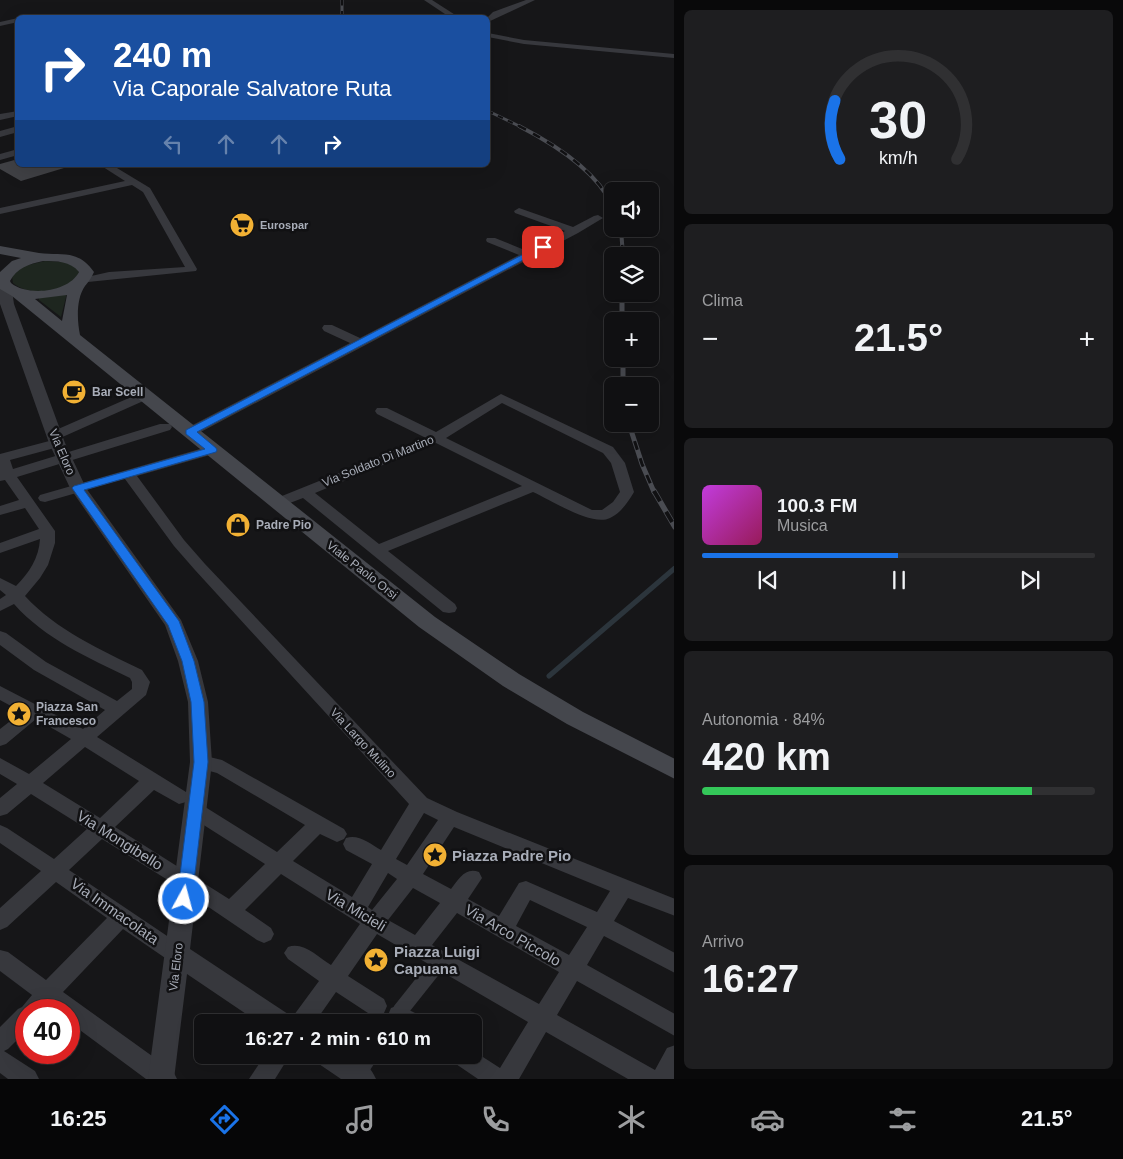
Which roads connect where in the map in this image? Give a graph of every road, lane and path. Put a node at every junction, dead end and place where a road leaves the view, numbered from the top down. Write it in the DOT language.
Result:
graph roads {
  1 [pos="427,0"];
  2 [pos="532,0"];
  3 [pos="452,15"];
  4 [pos="490,18"];
  5 [pos="15,21"];
  6 [pos="0,24"];
  7 [pos="490,35"];
  8 [pos="674,56"];
  9 [pos="15,115"];
  10 [pos="0,117"];
  11 [pos="15,130"];
  12 [pos="0,134"];
  13 [pos="0,146"];
  14 [pos="15,153"];
  15 [pos="0,157"];
  16 [pos="108,167"];
  17 [pos="134,182"];
  18 [pos="0,212"];
  19 [pos="518,212"];
  20 [pos="598,218"];
  21 [pos="574,231"];
  22 [pos="491,240"];
  23 [pos="0,250"];
  24 [pos="528,255"];
  25 [pos="42,258"];
  26 [pos="80,263"];
  27 [pos="141,272"];
  28 [pos="80,283"];
  29 [pos="12,290"];
  30 [pos="328,328"];
  31 [pos="72,337"];
  32 [pos="360,343"];
  33 [pos="145,396"];
  34 [pos="382,411"];
  35 [pos="177,429"];
  36 [pos="436,438"];
  37 [pos="58,446"];
  38 [pos="212,450"];
  39 [pos="128,474"];
  40 [pos="4,476"];
  41 [pos="533,487"];
  42 [pos="78,488"];
  43 [pos="304,491"];
  44 [pos="45,498"];
  45 [pos="28,502"];
  46 [pos="277,503"];
  47 [pos="0,511"];
  48 [pos="48,531"];
  49 [pos="0,548"];
  50 [pos="376,550"];
  51 [pos="0,583"];
  52 [pos="16,596"];
  53 [pos="0,606"];
  54 [pos="449,608"];
  55 [pos="0,637"];
  56 [pos="1,694"];
  57 [pos="119,710"];
  58 [pos="34,711"];
  59 [pos="84,738"];
  60 [pos="0,739"];
  61 [pos="201,762"];
  62 [pos="0,765"];
  63 [pos="674,770"];
  64 [pos="153,780"];
  65 [pos="29,783"];
  66 [pos="187,803"];
  67 [pos="420,803"];
  68 [pos="0,809"];
  69 [pos="450,817"];
  70 [pos="318,824"];
  71 [pos="101,828"];
  72 [pos="0,833"];
  73 [pos="386,861"];
  74 [pos="279,863"];
  75 [pos="56,870"];
  76 [pos="410,877"];
  77 [pos="472,878"];
  78 [pos="186,881"];
  79 [pos="624,886"];
  80 [pos="454,901"];
  81 [pos="674,908"];
  82 [pos="231,910"];
  83 [pos="355,910"];
  84 [pos="122,916"];
  85 [pos="0,921"];
  86 [pos="374,922"];
  87 [pos="601,924"];
  88 [pos="503,929"];
  89 [pos="264,934"];
  90 [pos="418,947"];
  91 [pos="296,954"];
  92 [pos="178,955"];
  93 [pos="0,959"];
  94 [pos="674,964"];
  95 [pos="435,967"];
  96 [pos="572,969"];
  97 [pos="335,978"];
  98 [pos="48,994"];
  99 [pos="43,999"];
  100 [pos="267,1014"];
  101 [pos="308,1014"];
  102 [pos="396,1014"];
  103 [pos="543,1017"];
  104 [pos="674,1026"];
  105 [pos="15,1027"];
  106 [pos="0,1042"];
  107 [pos="674,1055"];
  108 [pos="0,1060"];
  109 [pos="272,1064"];
  110 [pos="350,1064"];
  111 [pos="475,1064"];
  112 [pos="362,1069"];
  113 [pos="163,1078"];
  114 [pos="26,1079"];
  115 [pos="261,1079"];
  116 [pos="498,1079"];
  117 [pos="506,1079"];
  118 [pos="649,1079"];
  119 [pos="662,1079"];
  1 -- 3 [label="street"];
  2 -- 4 [label="street"];
  5 -- 6 [label="street"];
  7 -- 8 [label="street"];
  9 -- 10 [label="street"];
  11 -- 12 [label="street"];
  13 -- 14 [label="street"];
  14 -- 15 [label="street"];
  16 -- 17 [label="street"];
  17 -- 18 [label="street"];
  17 -- 27 [label="street"];
  19 -- 21 [label="street"];
  20 -- 21 [label="street"];
  21 -- 24 [label="street"];
  22 -- 24 [label="street"];
  23 -- 25 [label="main road"];
  24 -- 32 [label="street"];
  25 -- 26 [label="main road"];
  25 -- 29 [label="main road"];
  26 -- 27 [label="street"];
  26 -- 28 [label="main road"];
  27 -- 28 [label="street"];
  28 -- 29 [label="main road"];
  28 -- 31 [label="main road"];
  29 -- 31 [label="main road, Viale Paolo Orsi"];
  29 -- 37 [label="street, Via Eloro"];
  30 -- 32 [label="street"];
  31 -- 33 [label="main road, Viale Paolo Orsi"];
  32 -- 35 [label="street"];
  33 -- 35 [label="main road, Viale Paolo Orsi"];
  33 -- 37 [label="street"];
  34 -- 36 [label="street"];
  35 -- 37 [label="street"];
  35 -- 38 [label="main road, Viale Paolo Orsi"];
  36 -- 41 [label="street"];
  36 -- 41 [label="street, Via Soldato Di Martino"];
  36 -- 43 [label="street, Via Soldato Di Martino"];
  37 -- 40 [label="street"];
  37 -- 42 [label="street, Via Eloro"];
  38 -- 39 [label="street"];
  38 -- 46 [label="main road, Viale Paolo Orsi"];
  39 -- 42 [label="street"];
  39 -- 67 [label="street, Via Largo Mulino"];
  40 -- 45 [label="street"];
  41 -- 50 [label="street"];
  42 -- 44 [label="street"];
  42 -- 61 [label="street, Via Eloro"];
  43 -- 46 [label="street, Via Soldato Di Martino"];
  43 -- 50 [label="street"];
  45 -- 47 [label="street"];
  45 -- 48 [label="street"];
  46 -- 63 [label="main road, Viale Paolo Orsi"];
  48 -- 49 [label="street"];
  48 -- 52 [label="street"];
  50 -- 54 [label="street"];
  51 -- 52 [label="street"];
  52 -- 53 [label="street"];
  52 -- 57 [label="street"];
  55 -- 57 [label="street"];
  56 -- 58 [label="street, Via Micieli"];
  57 -- 59 [label="street"];
  58 -- 59 [label="street, Via Micieli"];
  58 -- 60 [label="street"];
  59 -- 64 [label="street, Via Micieli"];
  59 -- 65 [label="street"];
  61 -- 66 [label="street, Via Eloro"];
  61 -- 70 [label="street, Via Arco Piccolo"];
  62 -- 65 [label="street, Via Mongibello"];
  64 -- 66 [label="street, Via Micieli"];
  64 -- 71 [label="street"];
  65 -- 68 [label="street"];
  65 -- 71 [label="street, Via Mongibello"];
  66 -- 74 [label="street, Via Micieli"];
  66 -- 78 [label="street, Via Eloro"];
  67 -- 69 [label="street, Via Largo Mulino"];
  67 -- 73 [label="street"];
  69 -- 76 [label="street"];
  69 -- 79 [label="street, Via Largo Mulino"];
  70 -- 73 [label="street, Via Arco Piccolo"];
  70 -- 74 [label="street"];
  71 -- 75 [label="street"];
  71 -- 78 [label="street, Via Mongibello"];
  72 -- 75 [label="street, Via Immacolata"];
  73 -- 76 [label="street, Via Arco Piccolo"];
  73 -- 83 [label="street"];
  74 -- 82 [label="street"];
  74 -- 83 [label="street, Via Micieli"];
  75 -- 84 [label="street, Via Immacolata"];
  75 -- 85 [label="street"];
  76 -- 80 [label="street, Via Arco Piccolo"];
  76 -- 86 [label="street"];
  77 -- 80 [label="street"];
  78 -- 82 [label="street, Via Mongibello"];
  78 -- 92 [label="street, Via Eloro"];
  79 -- 81 [label="street, Via Largo Mulino"];
  79 -- 87 [label="street"];
  80 -- 88 [label="street, Via Arco Piccolo"];
  80 -- 90 [label="street"];
  82 -- 89 [label="street, Via Mongibello"];
  83 -- 86 [label="street, Via Micieli"];
  84 -- 92 [label="street, Via Immacolata"];
  84 -- 98 [label="street"];
  86 -- 90 [label="street, Via Micieli"];
  86 -- 97 [label="street"];
  87 -- 88 [label="street"];
  87 -- 94 [label="street"];
  87 -- 96 [label="street"];
  88 -- 96 [label="street, Via Arco Piccolo"];
  90 -- 103 [label="street, Via Micieli"];
  91 -- 97 [label="street"];
  92 -- 100 [label="street, Via Immacolata"];
  92 -- 113 [label="street, Via Eloro"];
  93 -- 98 [label="street"];
  95 -- 102 [label="street"];
  96 -- 103 [label="street"];
  96 -- 104 [label="street, Via Arco Piccolo"];
  97 -- 101 [label="street"];
  97 -- 102 [label="street"];
  98 -- 99 [label="street"];
  98 -- 113 [label="street"];
  103 -- 117 [label="street"];
  103 -- 118 [label="street, Via Micieli"];
  105 -- 106 [label="street"];
  107 -- 119 [label="street"];
  108 -- 114 [label="street"];
  109 -- 115 [label="street"];
  110 -- 112 [label="street"];
  111 -- 116 [label="street"];
}
